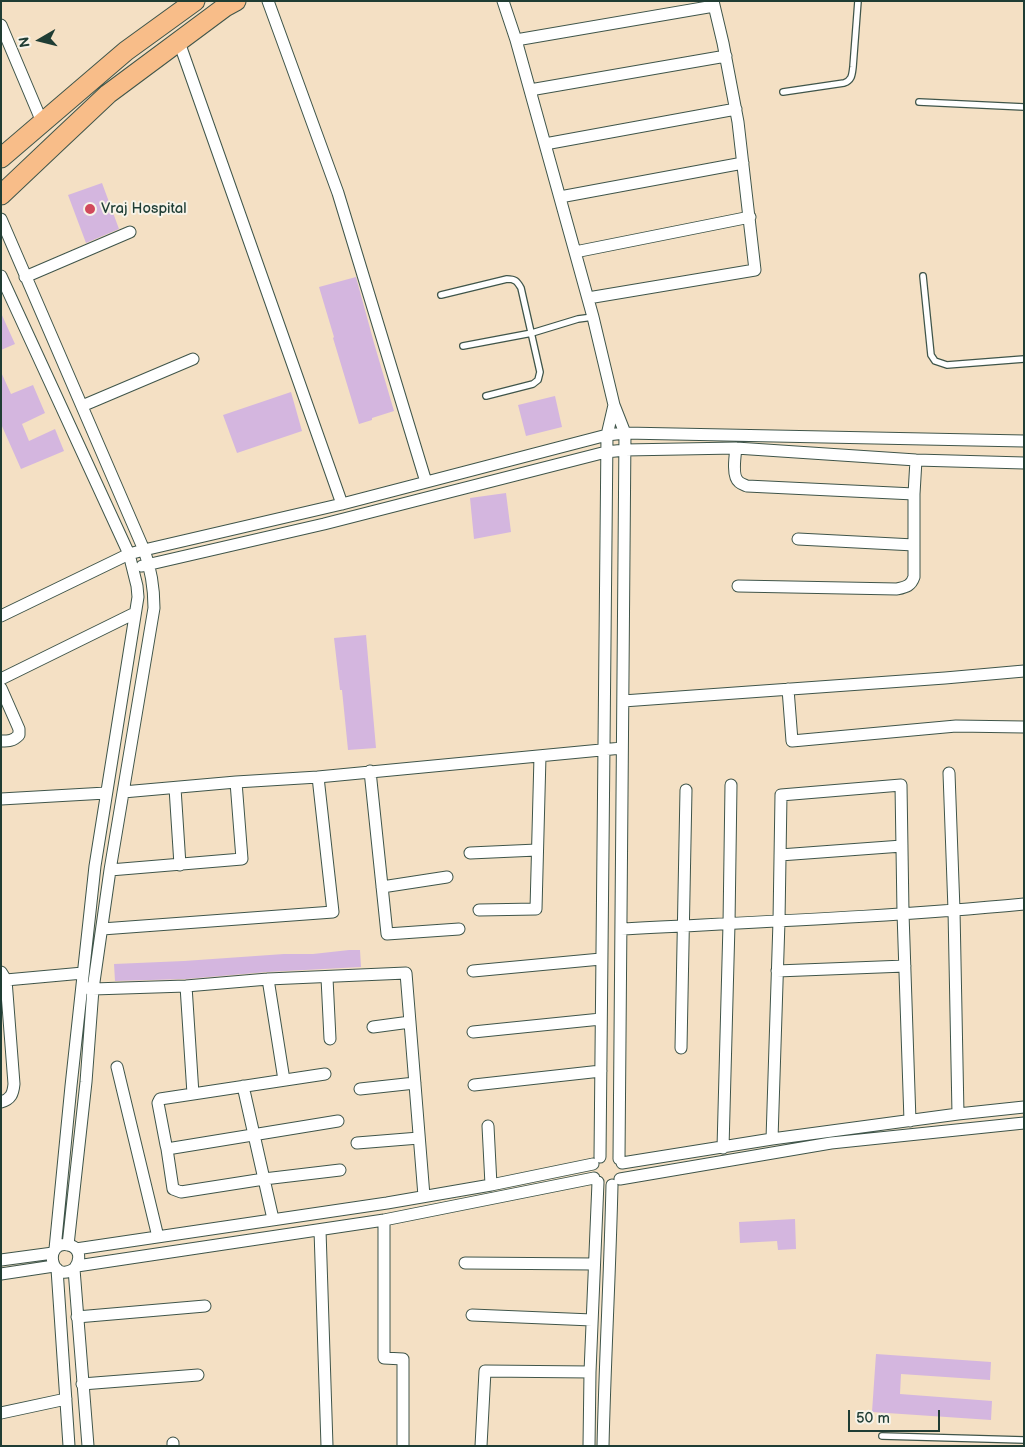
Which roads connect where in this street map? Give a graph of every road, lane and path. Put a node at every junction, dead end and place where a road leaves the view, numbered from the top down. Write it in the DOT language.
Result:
graph roads {
  1 [pos="195,1"];
  2 [pos="236,1"];
  3 [pos="268,1"];
  4 [pos="503,1"];
  5 [pos="858,1"];
  6 [pos="714,4"];
  7 [pos="1,25"];
  8 [pos="516,40"];
  9 [pos="179,42"];
  10 [pos="726,56"];
  11 [pos="530,90"];
  12 [pos="783,92"];
  13 [pos="919,102"];
  14 [pos="1024,107"];
  15 [pos="736,109"];
  16 [pos="42,122"];
  17 [pos="545,144"];
  18 [pos="1,158"];
  19 [pos="743,163"];
  20 [pos="1,195"];
  21 [pos="560,197"];
  22 [pos="750,217"];
  23 [pos="1,219"];
  24 [pos="130,232"];
  25 [pos="575,252"];
  26 [pos="1,276"];
  27 [pos="923,276"];
  28 [pos="25,277"];
  29 [pos="441,295"];
  30 [pos="588,298"];
  31 [pos="593,317"];
  32 [pos="532,333"];
  33 [pos="463,346"];
  34 [pos="193,359"];
  35 [pos="1024,359"];
  36 [pos="486,396"];
  37 [pos="614,405"];
  38 [pos="82,406"];
  39 [pos="625,432"];
  40 [pos="607,435"];
  41 [pos="1024,441"];
  42 [pos="736,448"];
  43 [pos="625,450"];
  44 [pos="606,452"];
  45 [pos="916,460"];
  46 [pos="1024,463"];
  47 [pos="458,474"];
  48 [pos="426,482"];
  49 [pos="460,489"];
  50 [pos="914,494"];
  51 [pos="342,504"];
  52 [pos="798,539"];
  53 [pos="914,545"];
  54 [pos="144,550"];
  55 [pos="129,554"];
  56 [pos="149,564"];
  57 [pos="134,569"];
  58 [pos="738,586"];
  59 [pos="134,614"];
  60 [pos="1,616"];
  61 [pos="1024,671"];
  62 [pos="1,679"];
  63 [pos="1,688"];
  64 [pos="788,689"];
  65 [pos="623,701"];
  66 [pos="1024,727"];
  67 [pos="1,741"];
  68 [pos="622,748"];
  69 [pos="603,750"];
  70 [pos="540,756"];
  71 [pos="370,771"];
  72 [pos="949,772"];
  73 [pos="318,777"];
  74 [pos="236,782"];
  75 [pos="731,785"];
  76 [pos="175,788"];
  77 [pos="686,790"];
  78 [pos="123,792"];
  79 [pos="106,793"];
  80 [pos="1,799"];
  81 [pos="902,846"];
  82 [pos="537,850"];
  83 [pos="470,853"];
  84 [pos="780,855"];
  85 [pos="180,865"];
  86 [pos="110,870"];
  87 [pos="447,877"];
  88 [pos="382,887"];
  89 [pos="1024,904"];
  90 [pos="479,910"];
  91 [pos="954,910"];
  92 [pos="903,913"];
  93 [pos="779,921"];
  94 [pos="730,924"];
  95 [pos="684,926"];
  96 [pos="102,929"];
  97 [pos="458,929"];
  98 [pos="620,929"];
  99 [pos="601,959"];
  100 [pos="905,966"];
  101 [pos="473,971"];
  102 [pos="777,971"];
  103 [pos="83,973"];
  104 [pos="3,976"];
  105 [pos="327,978"];
  106 [pos="268,980"];
  107 [pos="186,986"];
  108 [pos="87,988"];
  109 [pos="601,1019"];
  110 [pos="410,1022"];
  111 [pos="373,1026"];
  112 [pos="473,1032"];
  113 [pos="330,1039"];
  114 [pos="681,1048"];
  115 [pos="117,1067"];
  116 [pos="601,1071"];
  117 [pos="325,1074"];
  118 [pos="284,1080"];
  119 [pos="415,1083"];
  120 [pos="474,1085"];
  121 [pos="243,1086"];
  122 [pos="360,1089"];
  123 [pos="193,1094"];
  124 [pos="1,1102"];
  125 [pos="1024,1108"];
  126 [pos="958,1114"];
  127 [pos="338,1121"];
  128 [pos="910,1121"];
  129 [pos="1024,1123"];
  130 [pos="488,1126"];
  131 [pos="255,1135"];
  132 [pos="419,1138"];
  133 [pos="772,1139"];
  134 [pos="358,1143"];
  135 [pos="723,1148"];
  136 [pos="167,1149"];
  137 [pos="597,1160"];
  138 [pos="620,1161"];
  139 [pos="340,1170"];
  140 [pos="264,1179"];
  141 [pos="596,1180"];
  142 [pos="616,1182"];
  143 [pos="491,1185"];
  144 [pos="424,1196"];
  145 [pos="273,1219"];
  146 [pos="384,1220"];
  147 [pos="320,1230"];
  148 [pos="158,1237"];
  149 [pos="72,1247"];
  150 [pos="54,1251"];
  151 [pos="1,1260"];
  152 [pos="465,1263"];
  153 [pos="594,1264"];
  154 [pos="55,1268"];
  155 [pos="75,1268"];
  156 [pos="1,1274"];
  157 [pos="204,1306"];
  158 [pos="472,1315"];
  159 [pos="77,1317"];
  160 [pos="592,1320"];
  161 [pos="590,1372"];
  162 [pos="198,1375"];
  163 [pos="82,1384"];
  164 [pos="66,1399"];
  165 [pos="1,1413"];
  166 [pos="882,1436"];
  167 [pos="1024,1440"];
  168 [pos="69,1446"];
  169 [pos="88,1446"];
  170 [pos="327,1446"];
  171 [pos="403,1446"];
  172 [pos="480,1446"];
  173 [pos="589,1446"];
  174 [pos="603,1446"];
  1 -- 16 [label="highway"];
  2 -- 9 [label="highway"];
  3 -- 48 [label="street"];
  4 -- 8 [label="street"];
  5 -- 12 [label="lane"];
  6 -- 8 [label="street"];
  6 -- 10 [label="street"];
  7 -- 16 [label="street"];
  8 -- 11 [label="street"];
  9 -- 20 [label="highway"];
  9 -- 51 [label="street"];
  10 -- 11 [label="street"];
  10 -- 15 [label="street"];
  11 -- 17 [label="street"];
  13 -- 14 [label="lane"];
  15 -- 17 [label="street"];
  15 -- 19 [label="street"];
  16 -- 18 [label="highway"];
  17 -- 21 [label="street"];
  19 -- 21 [label="street"];
  19 -- 22 [label="street"];
  21 -- 25 [label="street"];
  22 -- 25 [label="street"];
  22 -- 30 [label="street"];
  23 -- 28 [label="street"];
  24 -- 28 [label="street"];
  25 -- 30 [label="street"];
  26 -- 55 [label="street"];
  27 -- 35 [label="lane"];
  28 -- 38 [label="street"];
  29 -- 32 [label="lane"];
  30 -- 31 [label="street"];
  31 -- 32 [label="lane"];
  31 -- 37 [label="street"];
  32 -- 33 [label="lane"];
  32 -- 36 [label="lane"];
  34 -- 38 [label="street"];
  37 -- 39 [label="street"];
  37 -- 40 [label="street"];
  38 -- 54 [label="street"];
  39 -- 40 [label="street"];
  39 -- 41 [label="street"];
  39 -- 43 [label="street"];
  40 -- 44 [label="street"];
  40 -- 47 [label="street"];
  42 -- 43 [label="street"];
  42 -- 45 [label="street"];
  42 -- 50 [label="street"];
  43 -- 44 [label="street"];
  43 -- 65 [label="street"];
  44 -- 49 [label="street"];
  44 -- 69 [label="street"];
  45 -- 46 [label="street"];
  45 -- 50 [label="street"];
  47 -- 48 [label="street"];
  47 -- 49 [label="street"];
  48 -- 51 [label="street"];
  49 -- 56 [label="street"];
  50 -- 53 [label="street"];
  51 -- 54 [label="street"];
  52 -- 53 [label="street"];
  53 -- 58 [label="street"];
  54 -- 55 [label="street"];
  54 -- 56 [label="street"];
  55 -- 57 [label="street"];
  55 -- 60 [label="street"];
  56 -- 57 [label="street"];
  56 -- 78 [label="street"];
  57 -- 59 [label="street"];
  59 -- 62 [label="street"];
  59 -- 79 [label="street"];
  61 -- 64 [label="street"];
  63 -- 67 [label="street"];
  64 -- 65 [label="street"];
  64 -- 66 [label="street"];
  65 -- 68 [label="street"];
  68 -- 69 [label="street"];
  68 -- 98 [label="street"];
  69 -- 70 [label="street"];
  69 -- 99 [label="street"];
  70 -- 71 [label="street"];
  70 -- 82 [label="street"];
  71 -- 73 [label="street"];
  71 -- 88 [label="street"];
  72 -- 91 [label="street"];
  73 -- 74 [label="street"];
  73 -- 96 [label="street"];
  74 -- 76 [label="street"];
  74 -- 85 [label="street"];
  75 -- 94 [label="street"];
  76 -- 78 [label="street"];
  76 -- 85 [label="street"];
  77 -- 95 [label="street"];
  78 -- 86 [label="street"];
  79 -- 80 [label="street"];
  79 -- 103 [label="street"];
  81 -- 84 [label="street"];
  81 -- 84 [label="street"];
  81 -- 92 [label="street"];
  82 -- 83 [label="street"];
  82 -- 90 [label="street"];
  84 -- 93 [label="street"];
  85 -- 86 [label="street"];
  86 -- 96 [label="street"];
  87 -- 88 [label="street"];
  88 -- 97 [label="street"];
  89 -- 91 [label="street"];
  91 -- 92 [label="street"];
  91 -- 126 [label="street"];
  92 -- 93 [label="street"];
  92 -- 100 [label="street"];
  93 -- 94 [label="street"];
  93 -- 102 [label="street"];
  94 -- 95 [label="street"];
  94 -- 135 [label="street"];
  95 -- 98 [label="street"];
  95 -- 114 [label="street"];
  96 -- 108 [label="street"];
  98 -- 138 [label="street"];
  99 -- 101 [label="street"];
  99 -- 109 [label="street"];
  100 -- 102 [label="street"];
  100 -- 128 [label="street"];
  102 -- 133 [label="street"];
  103 -- 104 [label="street"];
  103 -- 108 [label="street"];
  104 -- 124 [label="street"];
  105 -- 106 [label="street"];
  105 -- 110 [label="street"];
  105 -- 113 [label="street"];
  106 -- 107 [label="street"];
  106 -- 118 [label="street"];
  107 -- 108 [label="street"];
  107 -- 123 [label="street"];
  108 -- 149 [label="street"];
  108 -- 150 [label="street"];
  109 -- 112 [label="street"];
  109 -- 116 [label="street"];
  110 -- 111 [label="street"];
  110 -- 119 [label="street"];
  115 -- 148 [label="street"];
  116 -- 120 [label="street"];
  116 -- 137 [label="street"];
  117 -- 118 [label="street"];
  118 -- 121 [label="street"];
  119 -- 122 [label="street"];
  119 -- 132 [label="street"];
  121 -- 123 [label="street"];
  121 -- 131 [label="street"];
  123 -- 136 [label="street"];
  125 -- 126 [label="street"];
  126 -- 128 [label="street"];
  127 -- 131 [label="street"];
  128 -- 133 [label="street"];
  129 -- 142 [label="street"];
  130 -- 143 [label="street"];
  131 -- 136 [label="street"];
  131 -- 140 [label="street"];
  132 -- 134 [label="street"];
  132 -- 144 [label="street"];
  133 -- 135 [label="street"];
  135 -- 138 [label="street"];
  136 -- 140 [label="street"];
  137 -- 138 [label="street"];
  137 -- 141 [label="street"];
  137 -- 143 [label="street"];
  138 -- 142 [label="street"];
  139 -- 140 [label="street"];
  140 -- 145 [label="street"];
  141 -- 142 [label="street"];
  141 -- 146 [label="street"];
  141 -- 153 [label="street"];
  142 -- 174 [label="street"];
  143 -- 144 [label="street"];
  144 -- 145 [label="street"];
  145 -- 148 [label="street"];
  146 -- 147 [label="street"];
  146 -- 171 [label="street"];
  147 -- 155 [label="street"];
  147 -- 170 [label="street"];
  148 -- 149 [label="street"];
  149 -- 150 [label="street"];
  149 -- 155 [label="street"];
  150 -- 151 [label="street"];
  150 -- 154 [label="street"];
  152 -- 153 [label="street"];
  153 -- 160 [label="street"];
  154 -- 155 [label="street"];
  154 -- 156 [label="street"];
  154 -- 164 [label="street"];
  155 -- 159 [label="street"];
  157 -- 159 [label="street"];
  158 -- 160 [label="street"];
  159 -- 163 [label="street"];
  160 -- 161 [label="street"];
  161 -- 172 [label="street"];
  161 -- 173 [label="street"];
  162 -- 163 [label="street"];
  163 -- 169 [label="street"];
  164 -- 165 [label="street"];
  164 -- 168 [label="street"];
  166 -- 167 [label="lane"];
}
